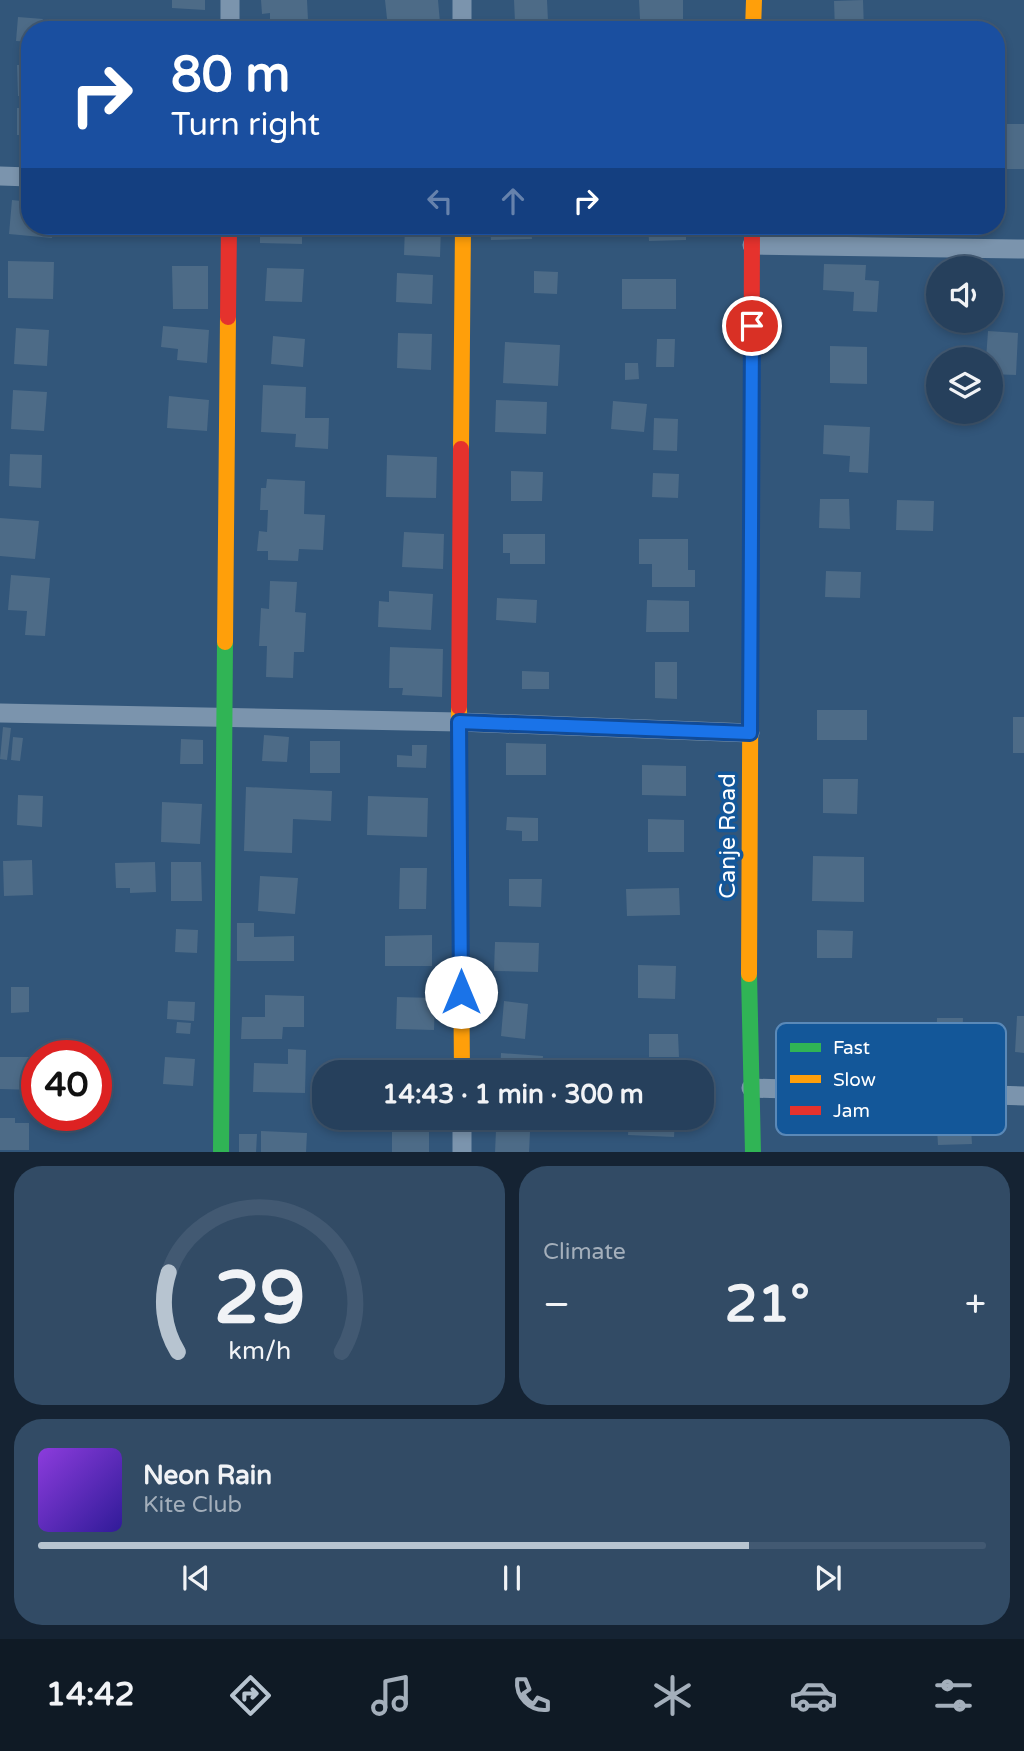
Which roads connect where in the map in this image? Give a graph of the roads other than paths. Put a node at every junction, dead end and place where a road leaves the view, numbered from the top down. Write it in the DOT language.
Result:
graph roads {
  1 [pos="230,0"];
  2 [pos="462,0"];
  3 [pos="754,0"];
  4 [pos="230,21"];
  5 [pos="462,21"];
  6 [pos="753,21"];
  7 [pos="0,177"];
  8 [pos="21,177"];
  9 [pos="229,235"];
  10 [pos="463,235"];
  11 [pos="752,235"];
  12 [pos="1024,248"];
  13 [pos="0,713"];
  14 [pos="225,718"];
  15 [pos="459,722"];
  16 [pos="750,733"];
  17 [pos="462,1060"];
  18 [pos="751,1088"];
  19 [pos="776,1089"];
  20 [pos="1006,1095"];
  21 [pos="1024,1096"];
  22 [pos="462,1130"];
  23 [pos="221,1152"];
  24 [pos="463,1152"];
  25 [pos="753,1152"];
  1 -- 4 [label="street"];
  2 -- 5 [label="street"];
  3 -- 6 [label="street"];
  7 -- 8 [label="street"];
  9 -- 14 [label="street"];
  10 -- 15 [label="street"];
  11 -- 12 [label="street"];
  11 -- 16 [label="street, Canje Road"];
  13 -- 14 [label="street"];
  14 -- 15 [label="street"];
  14 -- 23 [label="street"];
  15 -- 16 [label="street"];
  15 -- 17 [label="street"];
  16 -- 18 [label="street, Canje Road"];
  18 -- 19 [label="street"];
  18 -- 25 [label="street, Canje Road"];
  20 -- 21 [label="street"];
  22 -- 24 [label="street"];
}
